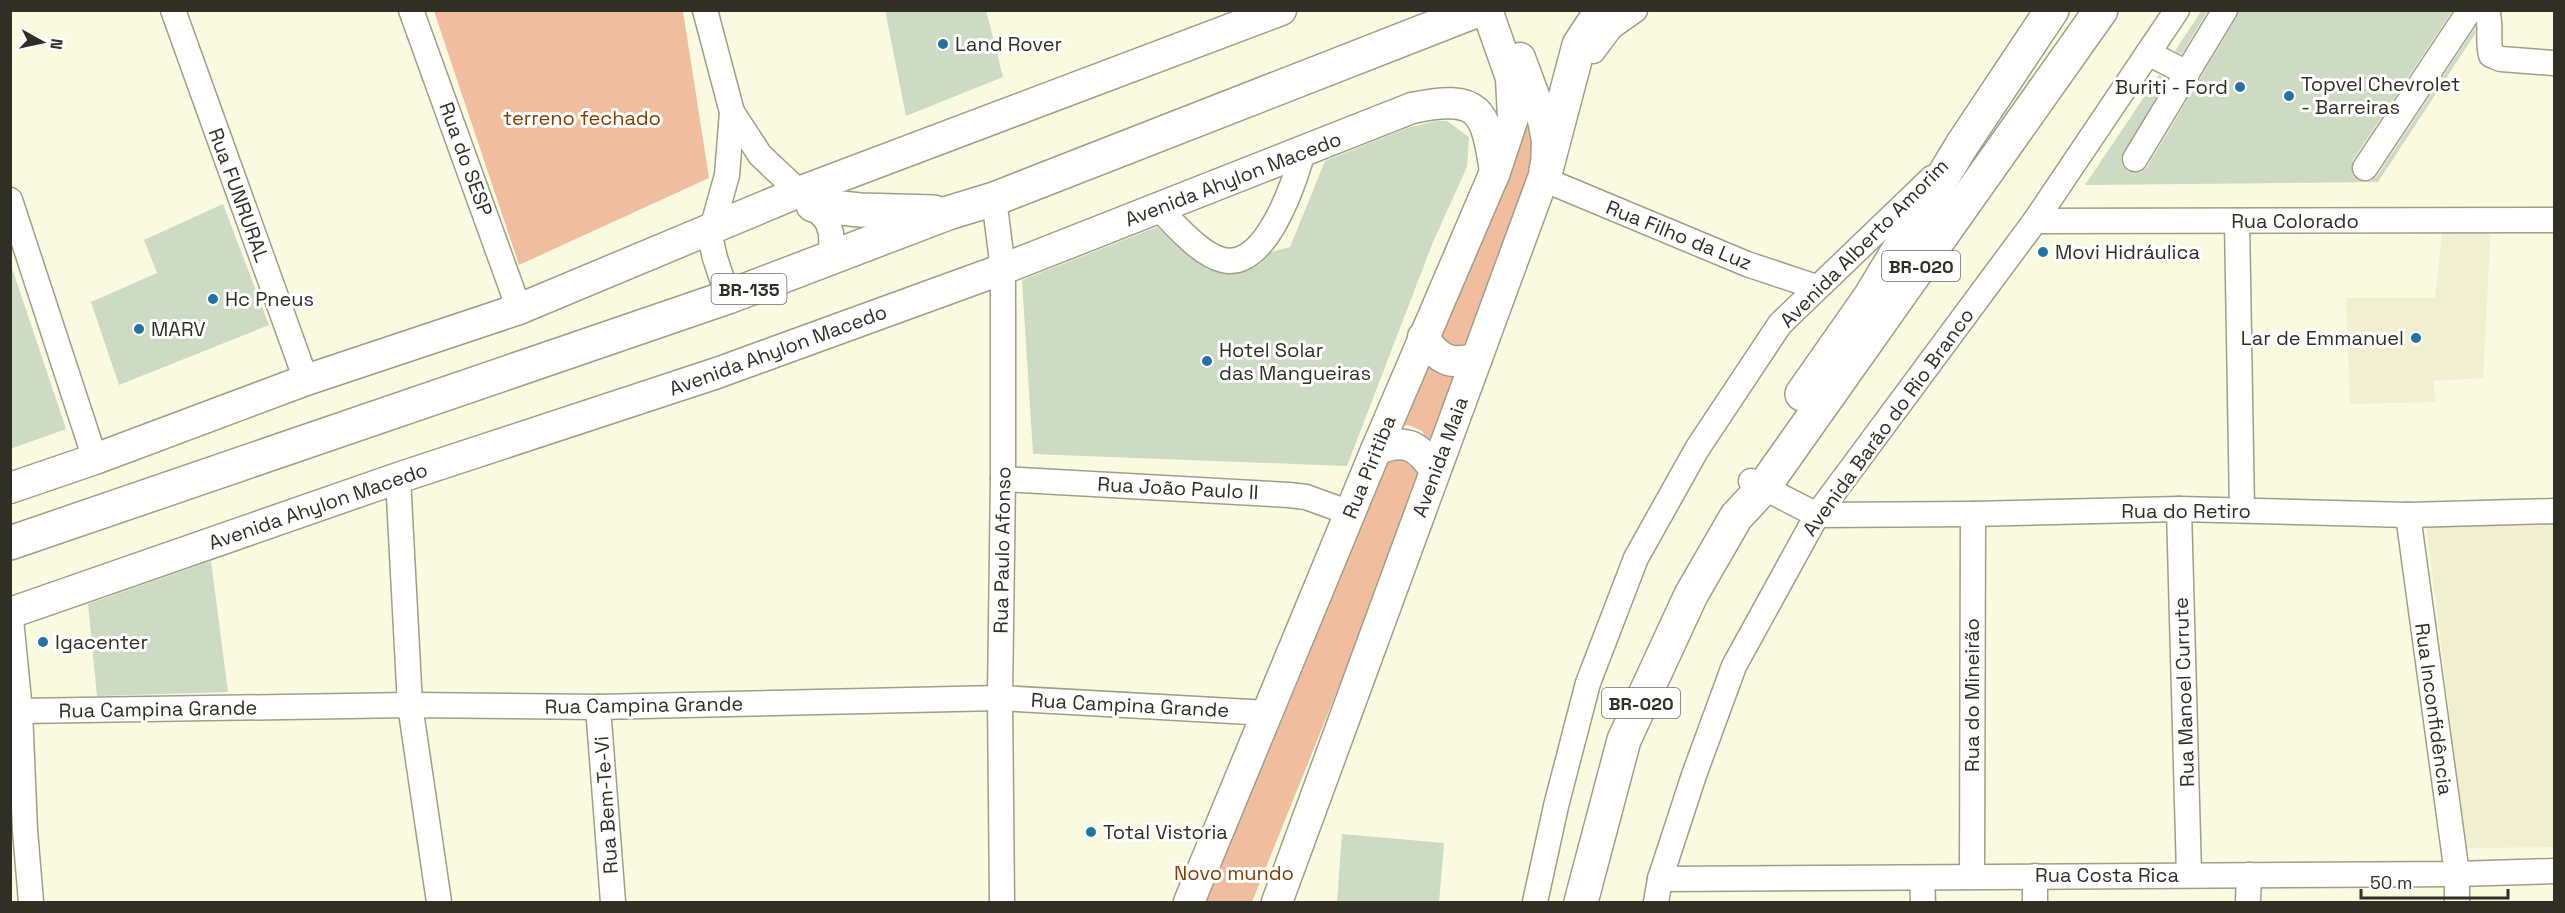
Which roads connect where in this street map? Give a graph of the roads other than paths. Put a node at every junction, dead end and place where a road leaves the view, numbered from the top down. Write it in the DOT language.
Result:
graph roads {
  1 [pos="172,10"];
  2 [pos="411,10"];
  3 [pos="705,10"];
  4 [pos="1281,10"];
  5 [pos="1602,10"];
  6 [pos="1635,10"];
  7 [pos="2052,10"];
  8 [pos="2101,10"];
  9 [pos="2177,10"];
  10 [pos="2225,10"];
  11 [pos="2470,10"];
  12 [pos="2487,10"];
  13 [pos="1490,15"];
  14 [pos="2148,53"];
  15 [pos="2554,63"];
  16 [pos="2187,73"];
  17 [pos="1564,96"];
  18 [pos="732,112"];
  19 [pos="1962,145"];
  20 [pos="1303,152"];
  21 [pos="2135,159"];
  22 [pos="2365,168"];
  23 [pos="1495,172"];
  24 [pos="1545,175"];
  25 [pos="806,198"];
  26 [pos="994,199"];
  27 [pos="10,200"];
  28 [pos="1158,208"];
  29 [pos="948,213"];
  30 [pos="2035,220"];
  31 [pos="2554,220"];
  32 [pos="2237,221"];
  33 [pos="710,230"];
  34 [pos="832,258"];
  35 [pos="1003,269"];
  36 [pos="1816,287"];
  37 [pos="728,297"];
  38 [pos="519,309"];
  39 [pos="1423,337"];
  40 [pos="1477,357"];
  41 [pos="306,380"];
  42 [pos="1376,450"];
  43 [pos="95,459"];
  44 [pos="1435,470"];
  45 [pos="398,478"];
  46 [pos="1004,478"];
  47 [pos="1757,484"];
  48 [pos="10,488"];
  49 [pos="2179,509"];
  50 [pos="2242,510"];
  51 [pos="2554,512"];
  52 [pos="1350,513"];
  53 [pos="1972,514"];
  54 [pos="1817,515"];
  55 [pos="2409,515"];
  56 [pos="10,543"];
  57 [pos="11,612"];
  58 [pos="1000,698"];
  59 [pos="410,705"];
  60 [pos="598,706"];
  61 [pos="20,711"];
  62 [pos="1268,713"];
  63 [pos="18,831"];
  64 [pos="2554,871"];
  65 [pos="2249,874"];
  66 [pos="2457,874"];
  67 [pos="2189,875"];
  68 [pos="1972,876"];
  69 [pos="2035,876"];
  70 [pos="1658,891"];
  71 [pos="1923,891"];
  72 [pos="31,903"];
  73 [pos="439,903"];
  74 [pos="613,903"];
  75 [pos="1002,903"];
  76 [pos="1189,903"];
  77 [pos="1277,903"];
  78 [pos="1535,903"];
  79 [pos="1581,903"];
  80 [pos="2035,903"];
  81 [pos="2248,903"];
  82 [pos="2457,903"];
  1 -- 41 [label="street, Rua FUNRURAL"];
  2 -- 38 [label="street, Rua do SESP"];
  3 -- 18 [label="street"];
  4 -- 25 [label="main road"];
  5 -- 17 [label="highway"];
  6 -- 17 [label="street"];
  7 -- 19 [label="highway"];
  8 -- 47 [label="highway, BR-020"];
  9 -- 14 [label="street, Avenida Barão do Rio Branco"];
  10 -- 16 [label="street"];
  11 -- 22 [label="street"];
  12 -- 15 [label="street"];
  13 -- 23 [label="main road, Rua Piritiba"];
  13 -- 24 [label="main road, Avenida Maia"];
  13 -- 26 [label="highway, BR-135"];
  14 -- 16 [label="street"];
  14 -- 30 [label="street, Avenida Barão do Rio Branco"];
  16 -- 21 [label="street"];
  17 -- 24 [label="highway"];
  18 -- 25 [label="street"];
  18 -- 33 [label="street"];
  19 -- 36 [label="street, Avenida Alberto Amorim"];
  19 -- 47 [label="highway"];
  20 -- 23 [label="main road, Avenida Ahylon Macedo"];
  20 -- 28 [label="main road, Avenida Ahylon Macedo"];
  20 -- 28 [label="street"];
  23 -- 39 [label="main road, Rua Piritiba"];
  24 -- 36 [label="street, Rua Filho da Luz"];
  24 -- 40 [label="main road, Avenida Maia"];
  25 -- 29 [label="highway"];
  25 -- 33 [label="main road"];
  25 -- 34 [label="street"];
  26 -- 29 [label="highway, BR-135"];
  26 -- 35 [label="street, Rua Paulo Afonso"];
  27 -- 43 [label="street"];
  28 -- 35 [label="main road, Avenida Ahylon Macedo"];
  29 -- 34 [label="highway, BR-135"];
  30 -- 32 [label="street, Rua Colorado"];
  30 -- 54 [label="street, Avenida Barão do Rio Branco"];
  31 -- 32 [label="street, Rua Colorado"];
  32 -- 50 [label="street"];
  33 -- 37 [label="street"];
  33 -- 38 [label="main road"];
  34 -- 37 [label="highway, BR-135"];
  35 -- 45 [label="main road, Avenida Ahylon Macedo"];
  35 -- 46 [label="street, Rua Paulo Afonso"];
  36 -- 78 [label="street, Avenida Alberto Amorim"];
  37 -- 56 [label="highway, BR-135"];
  38 -- 41 [label="main road"];
  39 -- 40 [label="main road"];
  39 -- 42 [label="main road, Rua Piritiba"];
  40 -- 44 [label="main road, Avenida Maia"];
  41 -- 43 [label="main road"];
  42 -- 44 [label="main road"];
  42 -- 52 [label="main road, Rua Piritiba"];
  43 -- 48 [label="main road"];
  44 -- 77 [label="main road, Avenida Maia"];
  45 -- 57 [label="main road, Avenida Ahylon Macedo"];
  45 -- 59 [label="street"];
  46 -- 52 [label="street, Rua João Paulo II"];
  46 -- 58 [label="street, Rua Paulo Afonso"];
  47 -- 54 [label="street"];
  47 -- 79 [label="highway, BR-020"];
  49 -- 50 [label="street, Rua do Retiro"];
  49 -- 53 [label="street, Rua do Retiro"];
  49 -- 67 [label="street, Rua Manoel Currute"];
  50 -- 55 [label="street, Rua do Retiro"];
  51 -- 55 [label="street, Rua do Retiro"];
  52 -- 62 [label="main road, Rua Piritiba"];
  53 -- 54 [label="street, Rua do Retiro"];
  53 -- 68 [label="street, Rua do Mineirão"];
  54 -- 70 [label="street, Avenida Barão do Rio Branco"];
  55 -- 66 [label="street, Rua Inconfidência"];
  57 -- 61 [label="street"];
  58 -- 60 [label="street, Rua Campina Grande"];
  58 -- 62 [label="street, Rua Campina Grande"];
  58 -- 75 [label="street, Rua Paulo Afonso"];
  59 -- 60 [label="street, Rua Campina Grande"];
  59 -- 61 [label="street, Rua Campina Grande"];
  59 -- 73 [label="street"];
  60 -- 74 [label="street, Rua Bem-Te-Vi"];
  61 -- 63 [label="street"];
  62 -- 76 [label="main road, Rua Piritiba"];
  63 -- 72 [label="street"];
  64 -- 66 [label="street, Rua Costa Rica"];
  65 -- 66 [label="street, Rua Costa Rica"];
  65 -- 67 [label="street, Rua Costa Rica"];
  65 -- 81 [label="street"];
  66 -- 82 [label="street, Rua Inconfidência"];
  67 -- 69 [label="street, Rua Costa Rica"];
  68 -- 69 [label="street, Rua Costa Rica"];
  68 -- 71 [label="street, Rua Costa Rica"];
  69 -- 80 [label="street"];
  70 -- 71 [label="street, Rua Costa Rica"];
}
